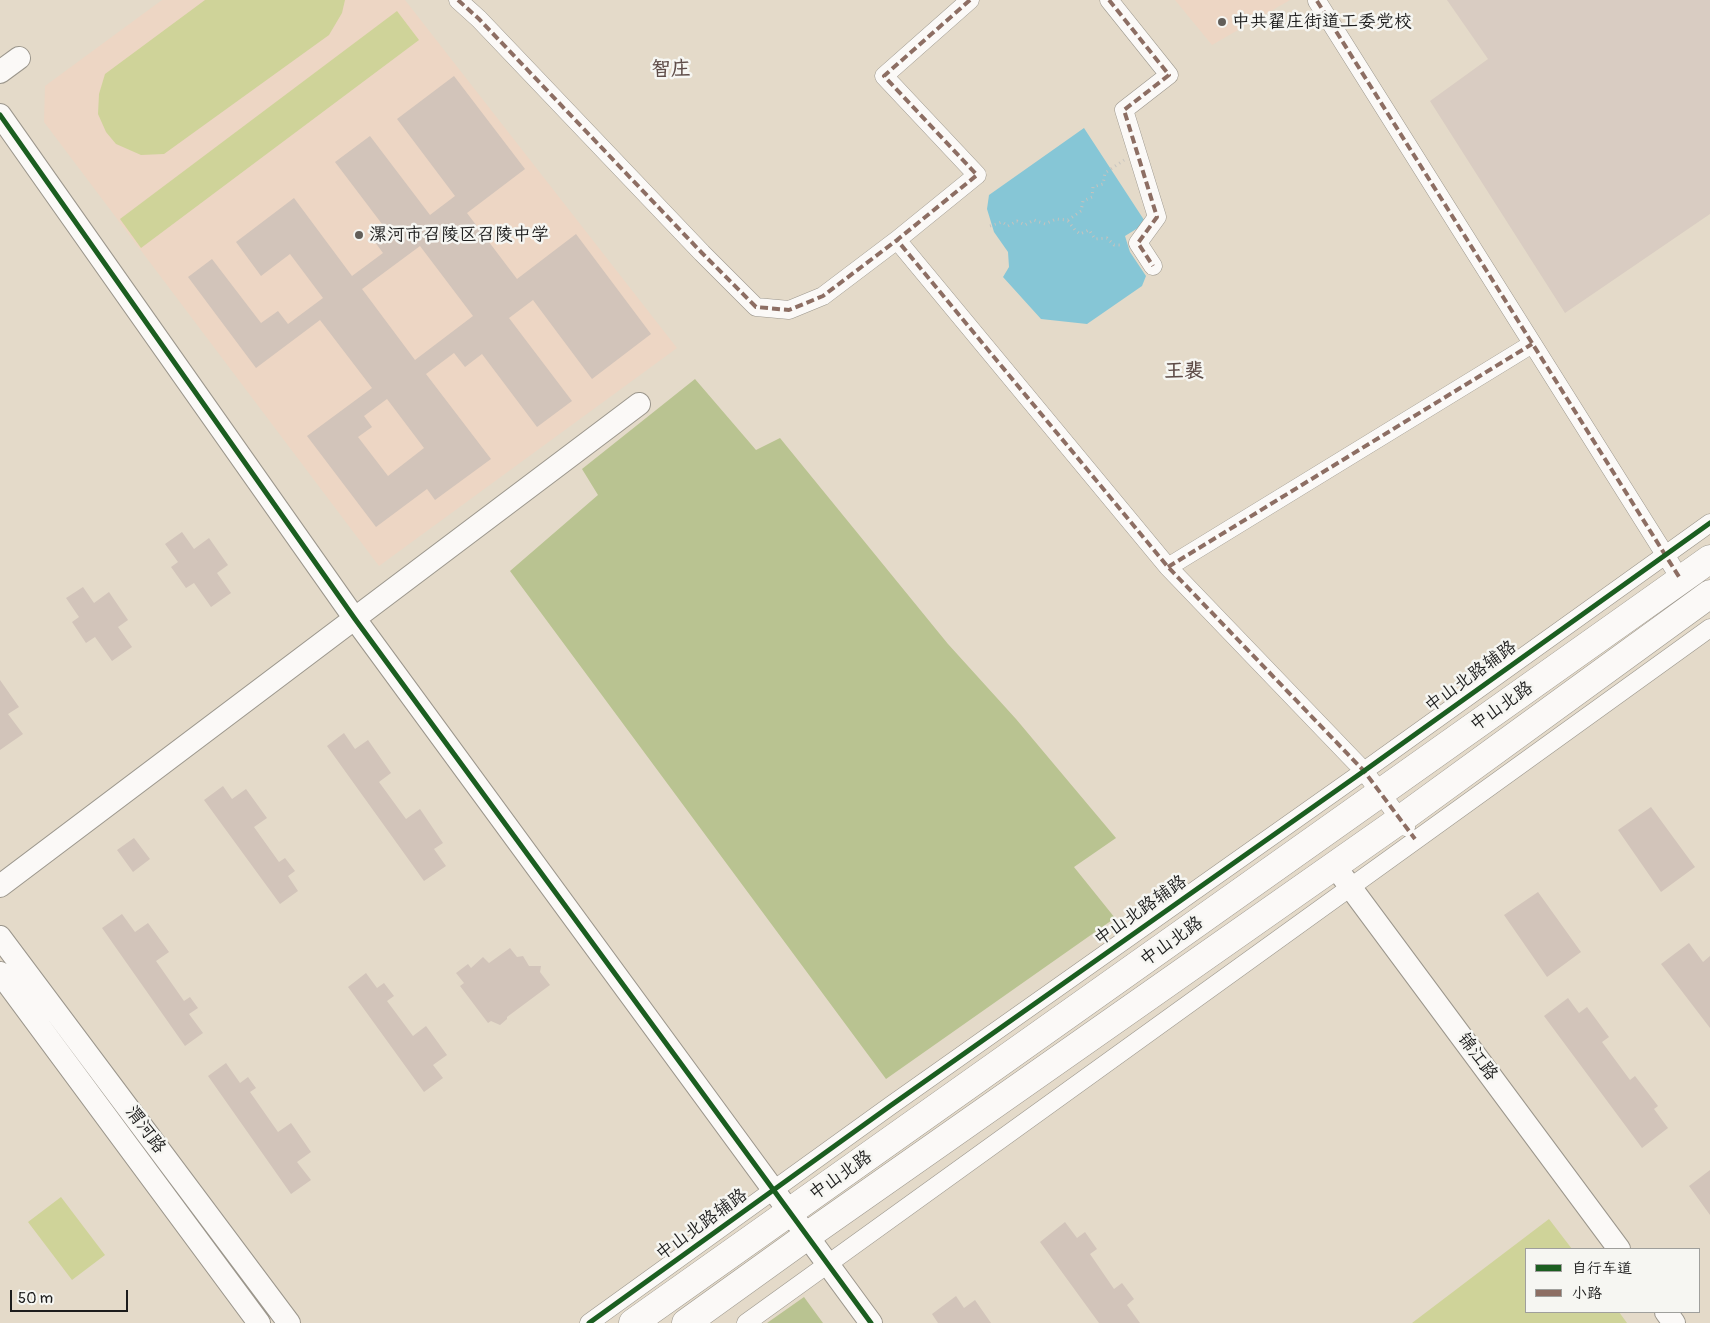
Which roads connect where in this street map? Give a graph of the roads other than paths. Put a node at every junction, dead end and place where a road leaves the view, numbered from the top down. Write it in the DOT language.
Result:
graph roads {
  1 [pos="458,0"];
  2 [pos="970,0"];
  3 [pos="1109,0"];
  4 [pos="1317,1"];
  5 [pos="19,58"];
  6 [pos="0,72"];
  7 [pos="0,115"];
  8 [pos="897,240"];
  9 [pos="1153,266"];
  10 [pos="1532,344"];
  11 [pos="639,404"];
  12 [pos="1710,523"];
  13 [pos="1665,556"];
  14 [pos="1710,559"];
  15 [pos="1168,567"];
  16 [pos="1681,580"];
  17 [pos="1710,594"];
  18 [pos="355,619"];
  19 [pos="1710,628"];
  20 [pos="1364,771"];
  21 [pos="1381,793"];
  22 [pos="1408,829"];
  23 [pos="1334,865"];
  24 [pos="0,886"];
  25 [pos="1350,887"];
  26 [pos="0,937"];
  27 [pos="0,973"];
  28 [pos="774,1191"];
  29 [pos="789,1212"];
  30 [pos="215,1223"];
  31 [pos="807,1236"];
  32 [pos="196,1238"];
  33 [pos="1618,1248"];
  34 [pos="828,1265"];
  35 [pos="259,1323"];
  36 [pos="289,1323"];
  37 [pos="589,1323"];
  38 [pos="633,1323"];
  39 [pos="686,1323"];
  40 [pos="746,1323"];
  41 [pos="871,1323"];
  1 -- 8 [label="street"];
  2 -- 8 [label="street"];
  3 -- 9 [label="street"];
  4 -- 10 [label="street"];
  5 -- 6 [label="street"];
  7 -- 18 [label="street"];
  8 -- 15 [label="street"];
  10 -- 13 [label="street"];
  10 -- 15 [label="street"];
  11 -- 18 [label="street"];
  12 -- 13 [label="street, 中山北路辅路"];
  13 -- 16 [label="street"];
  13 -- 20 [label="street, 中山北路辅路"];
  14 -- 16 [label="main road, 中山北路"];
  15 -- 20 [label="street"];
  16 -- 21 [label="main road, 中山北路"];
  17 -- 22 [label="main road, 中山北路"];
  18 -- 24 [label="street"];
  18 -- 28 [label="street"];
  19 -- 22 [label="street"];
  20 -- 21 [label="street"];
  20 -- 28 [label="street, 中山北路辅路"];
  21 -- 22 [label="street"];
  21 -- 29 [label="main road, 中山北路"];
  22 -- 23 [label="main road, 中山北路"];
  22 -- 25 [label="street"];
  23 -- 25 [label="street, 锦江路"];
  23 -- 31 [label="main road, 中山北路"];
  25 -- 33 [label="street, 锦江路"];
  25 -- 34 [label="street"];
  26 -- 30 [label="street, 渭河路"];
  27 -- 32 [label="street, 渭河路"];
  28 -- 29 [label="street"];
  28 -- 37 [label="street, 中山北路辅路"];
  29 -- 31 [label="street"];
  29 -- 38 [label="main road, 中山北路"];
  30 -- 32 [label="street"];
  30 -- 36 [label="street, 渭河路"];
  31 -- 34 [label="street"];
  31 -- 39 [label="main road, 中山北路"];
  32 -- 35 [label="street, 渭河路"];
  34 -- 40 [label="street"];
  34 -- 41 [label="street"];
}
